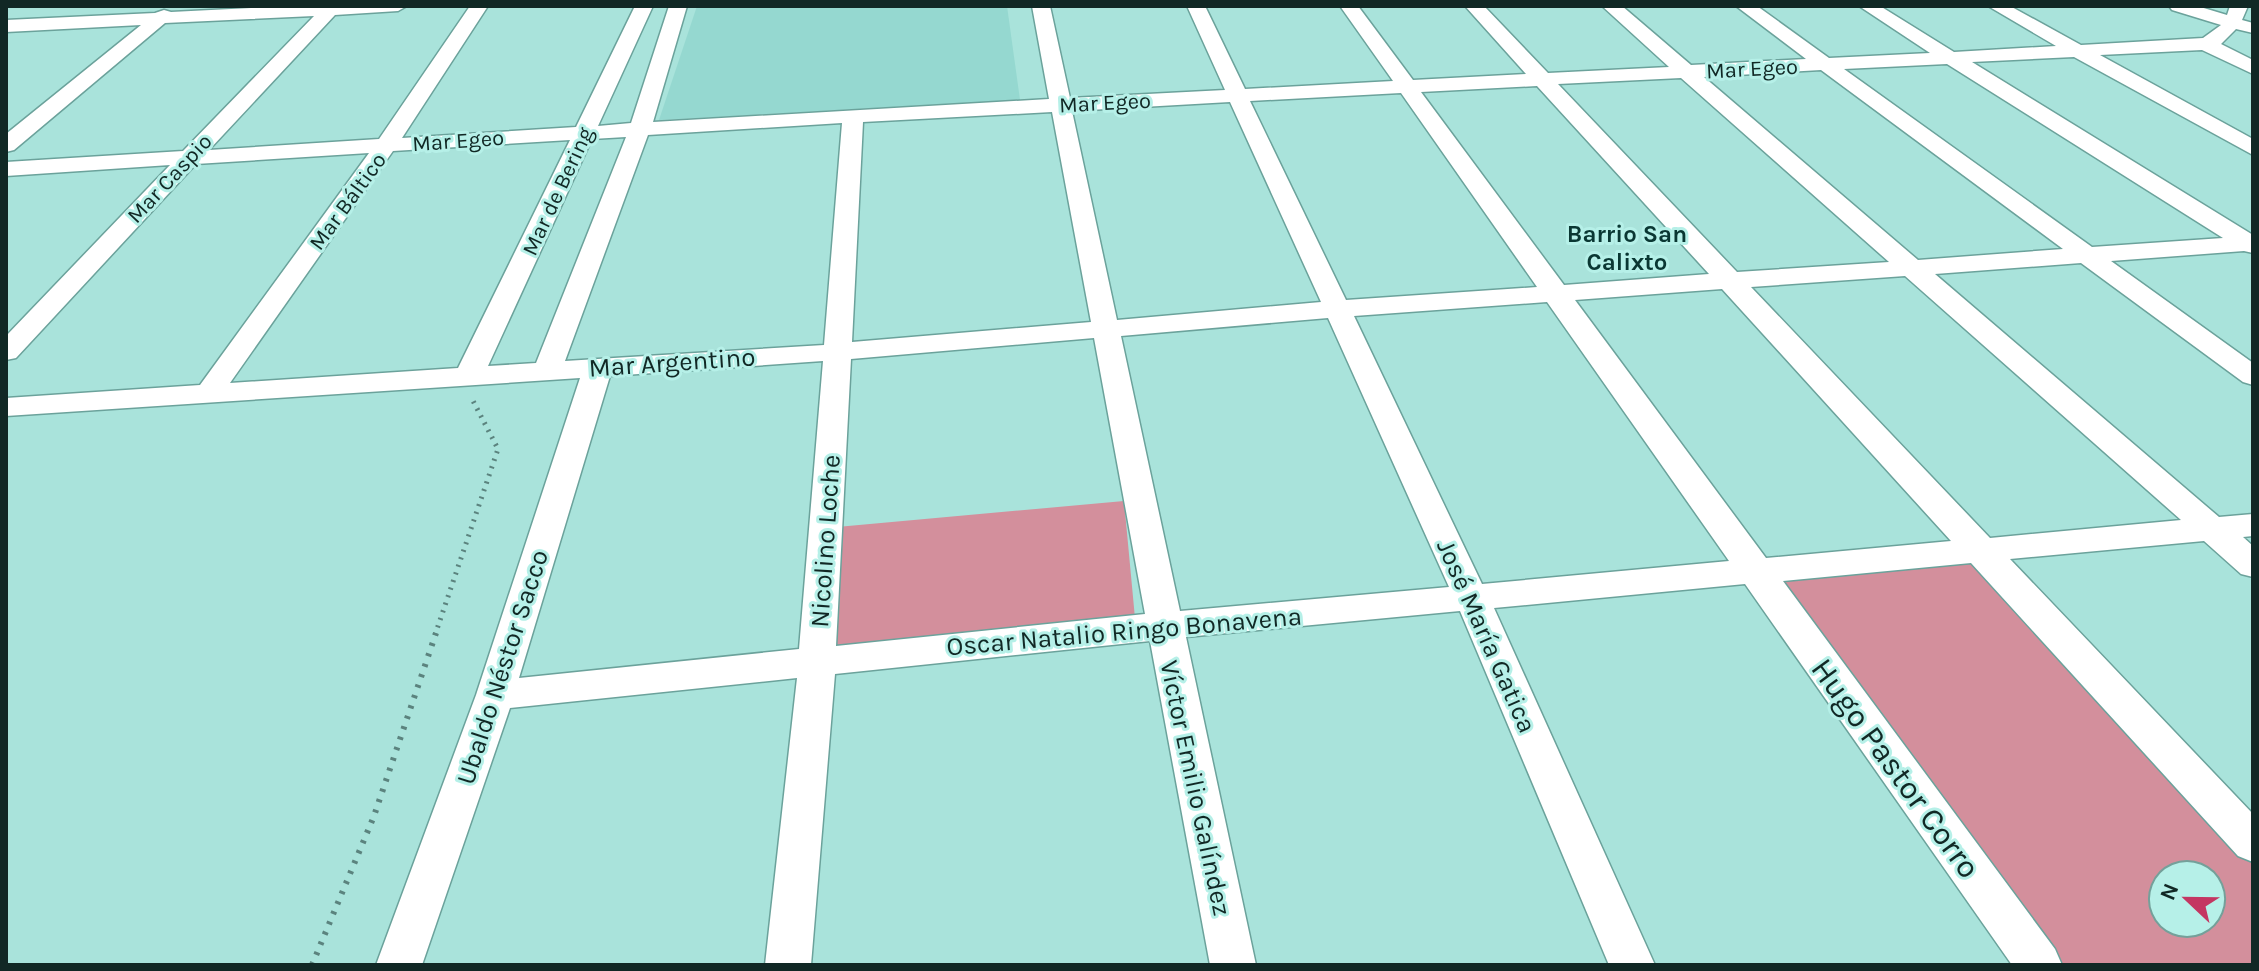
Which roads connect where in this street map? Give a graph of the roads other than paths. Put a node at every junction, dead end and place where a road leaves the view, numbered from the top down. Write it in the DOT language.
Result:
graph roads {
  1 [pos="26,6"];
  2 [pos="398,6"];
  3 [pos="479,6"];
  4 [pos="644,6"];
  5 [pos="678,6"];
  6 [pos="1041,6"];
  7 [pos="1196,6"];
  8 [pos="1349,6"];
  9 [pos="1474,6"];
  10 [pos="1611,6"];
  11 [pos="1745,6"];
  12 [pos="1868,6"];
  13 [pos="1997,6"];
  14 [pos="2178,6"];
  15 [pos="331,8"];
  16 [pos="168,12"];
  17 [pos="2236,14"];
  18 [pos="6,20"];
  19 [pos="6,26"];
  20 [pos="2253,28"];
  21 [pos="2205,44"];
  22 [pos="2078,51"];
  23 [pos="1949,57"];
  24 [pos="1824,64"];
  25 [pos="2253,68"];
  26 [pos="1686,71"];
  27 [pos="1540,79"];
  28 [pos="1407,86"];
  29 [pos="1236,95"];
  30 [pos="1059,105"];
  31 [pos="853,116"];
  32 [pos="640,129"];
  33 [pos="586,132"];
  34 [pos="387,144"];
  35 [pos="6,145"];
  36 [pos="2253,148"];
  37 [pos="188,156"];
  38 [pos="6,169"];
  39 [pos="2252,244"];
  40 [pos="2088,255"];
  41 [pos="1910,267"];
  42 [pos="1726,279"];
  43 [pos="1555,292"];
  44 [pos="1338,309"];
  45 [pos="1104,328"];
  46 [pos="6,352"];
  47 [pos="838,352"];
  48 [pos="598,367"];
  49 [pos="547,371"];
  50 [pos="2253,376"];
  51 [pos="469,385"];
  52 [pos="209,393"];
  53 [pos="6,407"];
  54 [pos="2253,525"];
  55 [pos="2211,529"];
  56 [pos="1981,550"];
  57 [pos="2253,565"];
  58 [pos="1753,571"];
  59 [pos="1472,599"];
  60 [pos="1163,626"];
  61 [pos="817,661"];
  62 [pos="495,695"];
  63 [pos="2253,843"];
  64 [pos="399,965"];
  65 [pos="788,965"];
  66 [pos="1233,965"];
  67 [pos="1632,965"];
  68 [pos="2039,965"];
  1 -- 18 [label="street"];
  2 -- 15 [label="street"];
  3 -- 34 [label="street, Mar Báltico"];
  4 -- 33 [label="street, Mar de Bering"];
  5 -- 32 [label="street"];
  6 -- 30 [label="street, Víctor Emilio Galíndez"];
  7 -- 29 [label="street, José María Gatica"];
  8 -- 28 [label="street, Hugo Pastor Corro"];
  9 -- 27 [label="street"];
  10 -- 26 [label="street"];
  11 -- 24 [label="street"];
  12 -- 23 [label="street"];
  13 -- 22 [label="street"];
  14 -- 17 [label="street"];
  15 -- 16 [label="street"];
  15 -- 37 [label="street, Mar Caspio"];
  16 -- 19 [label="street"];
  16 -- 35 [label="street"];
  17 -- 20 [label="street"];
  17 -- 21 [label="street"];
  21 -- 22 [label="street, Mar Egeo"];
  21 -- 25 [label="street"];
  22 -- 23 [label="street, Mar Egeo"];
  22 -- 36 [label="street"];
  23 -- 24 [label="street, Mar Egeo"];
  23 -- 39 [label="street"];
  24 -- 26 [label="street, Mar Egeo"];
  24 -- 40 [label="street"];
  26 -- 27 [label="street, Mar Egeo"];
  26 -- 41 [label="street"];
  27 -- 28 [label="street, Mar Egeo"];
  27 -- 42 [label="street"];
  28 -- 29 [label="street, Mar Egeo"];
  28 -- 43 [label="street, Hugo Pastor Corro"];
  29 -- 30 [label="street, Mar Egeo"];
  29 -- 44 [label="street, José María Gatica"];
  30 -- 31 [label="street, Mar Egeo"];
  30 -- 45 [label="street, Víctor Emilio Galíndez"];
  31 -- 32 [label="street, Mar Egeo"];
  31 -- 47 [label="street, Nicolino Loche"];
  32 -- 33 [label="street, Mar Egeo"];
  32 -- 49 [label="street"];
  33 -- 34 [label="street, Mar Egeo"];
  33 -- 51 [label="street, Mar de Bering"];
  34 -- 37 [label="street, Mar Egeo"];
  34 -- 52 [label="street, Mar Báltico"];
  37 -- 38 [label="street, Mar Egeo"];
  37 -- 46 [label="street, Mar Caspio"];
  39 -- 40 [label="street, Mar Argentino"];
  40 -- 41 [label="street, Mar Argentino"];
  40 -- 50 [label="street"];
  41 -- 42 [label="street, Mar Argentino"];
  41 -- 55 [label="street"];
  42 -- 43 [label="street, Mar Argentino"];
  42 -- 56 [label="street"];
  43 -- 44 [label="street, Mar Argentino"];
  43 -- 58 [label="street, Hugo Pastor Corro"];
  44 -- 45 [label="street, Mar Argentino"];
  44 -- 59 [label="street, José María Gatica"];
  45 -- 47 [label="street, Mar Argentino"];
  45 -- 60 [label="street, Víctor Emilio Galíndez"];
  47 -- 48 [label="street, Mar Argentino"];
  47 -- 61 [label="street, Nicolino Loche"];
  48 -- 49 [label="street, Mar Argentino"];
  48 -- 62 [label="street, Ubaldo Néstor Sacco"];
  49 -- 51 [label="street, Mar Argentino"];
  51 -- 52 [label="street, Mar Argentino"];
  52 -- 53 [label="street, Mar Argentino"];
  54 -- 55 [label="street, Oscar Natalio Ringo Bonavena"];
  55 -- 56 [label="street, Oscar Natalio Ringo Bonavena"];
  55 -- 57 [label="street"];
  56 -- 58 [label="street, Oscar Natalio Ringo Bonavena"];
  56 -- 63 [label="street"];
  58 -- 59 [label="street, Oscar Natalio Ringo Bonavena"];
  58 -- 68 [label="street, Hugo Pastor Corro"];
  59 -- 60 [label="street, Oscar Natalio Ringo Bonavena"];
  59 -- 67 [label="street, José María Gatica"];
  60 -- 61 [label="street, Oscar Natalio Ringo Bonavena"];
  60 -- 66 [label="street, Víctor Emilio Galíndez"];
  61 -- 62 [label="street, Oscar Natalio Ringo Bonavena"];
  61 -- 65 [label="street, Nicolino Loche"];
  62 -- 64 [label="street, Ubaldo Néstor Sacco"];
}
